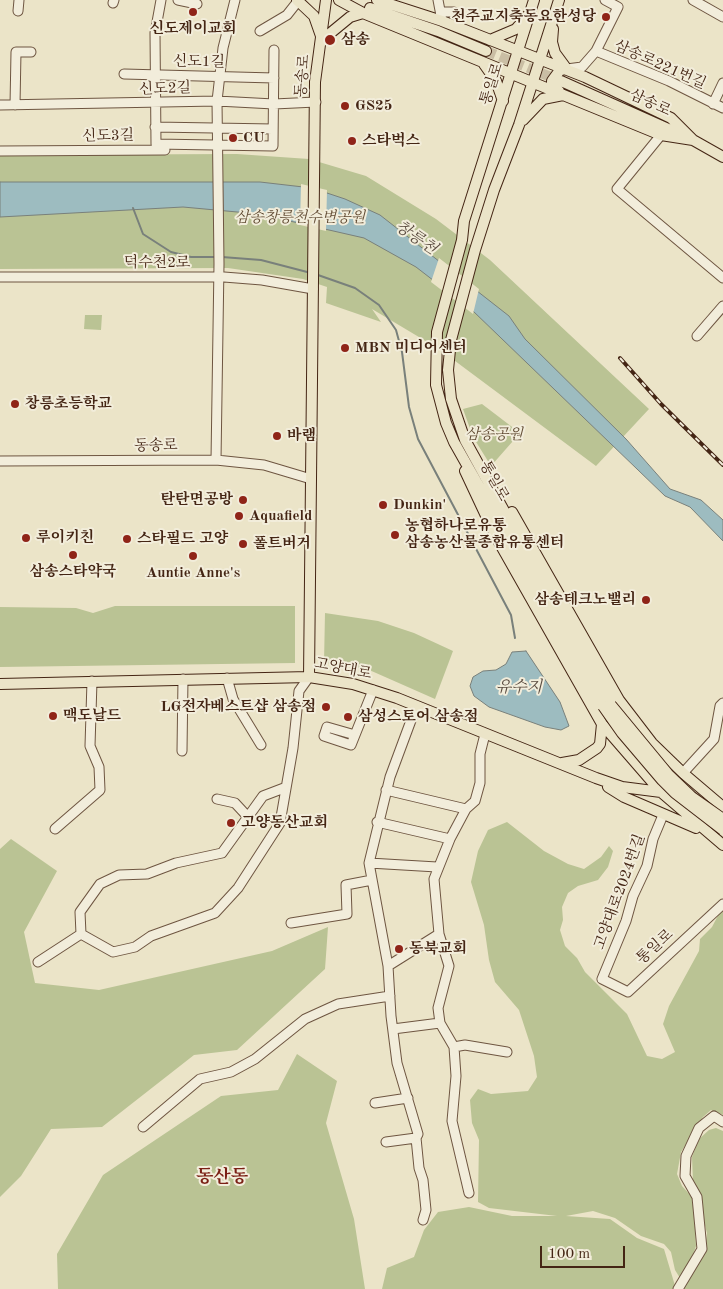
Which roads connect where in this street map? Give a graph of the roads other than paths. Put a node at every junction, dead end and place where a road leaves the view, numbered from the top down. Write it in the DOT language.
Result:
graph roads {
  1 [pos="19,0"];
  2 [pos="161,0"];
  3 [pos="178,0"];
  4 [pos="235,0"];
  5 [pos="298,0"];
  6 [pos="326,0"];
  7 [pos="339,0"];
  8 [pos="346,0"];
  9 [pos="377,0"];
  10 [pos="438,0"];
  11 [pos="534,0"];
  12 [pos="559,0"];
  13 [pos="605,0"];
  14 [pos="693,0"];
  15 [pos="197,4"];
  16 [pos="18,11"];
  17 [pos="363,12"];
  18 [pos="454,12"];
  19 [pos="531,12"];
  20 [pos="441,16"];
  21 [pos="723,17"];
  22 [pos="553,20"];
  23 [pos="260,31"];
  24 [pos="322,40"];
  25 [pos="490,40"];
  26 [pos="274,50"];
  27 [pos="486,51"];
  28 [pos="519,51"];
  29 [pos="596,51"];
  30 [pos="31,52"];
  31 [pos="540,59"];
  32 [pos="481,62"];
  33 [pos="567,69"];
  34 [pos="583,72"];
  35 [pos="124,74"];
  36 [pos="512,74"];
  37 [pos="156,75"];
  38 [pos="221,76"];
  39 [pos="274,78"];
  40 [pos="561,81"];
  41 [pos="532,82"];
  42 [pos="723,83"];
  43 [pos="564,94"];
  44 [pos="217,101"];
  45 [pos="503,101"];
  46 [pos="316,102"];
  47 [pos="157,103"];
  48 [pos="274,104"];
  49 [pos="713,104"];
  50 [pos="0,105"];
  51 [pos="15,105"];
  52 [pos="723,108"];
  53 [pos="519,125"];
  54 [pos="155,127"];
  55 [pos="217,127"];
  56 [pos="273,129"];
  57 [pos="661,135"];
  58 [pos="693,140"];
  59 [pos="218,150"];
  60 [pos="0,151"];
  61 [pos="723,157"];
  62 [pos="0,277"];
  63 [pos="218,277"];
  64 [pos="723,278"];
  65 [pos="313,284"];
  66 [pos="723,306"];
  67 [pos="697,336"];
  68 [pos="465,440"];
  69 [pos="454,442"];
  70 [pos="216,460"];
  71 [pos="0,462"];
  72 [pos="311,479"];
  73 [pos="309,677"];
  74 [pos="227,678"];
  75 [pos="183,679"];
  76 [pos="92,681"];
  77 [pos="0,684"];
  78 [pos="372,690"];
  79 [pos="723,703"];
  80 [pos="607,706"];
  81 [pos="416,707"];
  82 [pos="602,724"];
  83 [pos="485,734"];
  84 [pos="355,735"];
  85 [pos="261,745"];
  86 [pos="182,751"];
  87 [pos="562,763"];
  88 [pos="682,773"];
  89 [pos="596,778"];
  90 [pos="284,788"];
  91 [pos="386,790"];
  92 [pos="661,792"];
  93 [pos="216,799"];
  94 [pos="723,808"];
  95 [pos="466,809"];
  96 [pos="663,815"];
  97 [pos="248,817"];
  98 [pos="723,821"];
  99 [pos="378,822"];
  100 [pos="55,828"];
  101 [pos="723,830"];
  102 [pos="704,831"];
  103 [pos="450,839"];
  104 [pos="723,845"];
  105 [pos="369,863"];
  106 [pos="437,867"];
  107 [pos="372,880"];
  108 [pos="723,904"];
  109 [pos="291,923"];
  110 [pos="81,934"];
  111 [pos="439,934"];
  112 [pos="38,962"];
  113 [pos="388,966"];
  114 [pos="602,979"];
  115 [pos="390,996"];
  116 [pos="440,1023"];
  117 [pos="393,1029"];
  118 [pos="454,1047"];
  119 [pos="507,1052"];
  120 [pos="408,1098"];
  121 [pos="375,1103"];
  122 [pos="723,1122"];
  123 [pos="143,1127"];
  124 [pos="416,1138"];
  125 [pos="386,1142"];
  126 [pos="469,1194"];
  127 [pos="423,1220"];
  128 [pos="678,1289"];
  1 -- 16 [label="street"];
  2 -- 37 [label="street"];
  3 -- 15 [label="street"];
  4 -- 38 [label="street"];
  5 -- 23 [label="street"];
  5 -- 24 [label="main road"];
  6 -- 24 [label="main road, 동송로"];
  7 -- 17 [label="main road"];
  8 -- 27 [label="main road"];
  9 -- 20 [label="main road"];
  10 -- 20 [label="street"];
  11 -- 19 [label="main road, 통일로"];
  12 -- 22 [label="main road, 통일로"];
  13 -- 29 [label="street, 삼송로221번길"];
  14 -- 21 [label="street"];
  17 -- 24 [label="main road"];
  17 -- 32 [label="main road"];
  18 -- 20 [label="street"];
  19 -- 25 [label="main road"];
  19 -- 28 [label="main road, 통일로"];
  20 -- 25 [label="main road"];
  22 -- 31 [label="main road, 통일로"];
  22 -- 33 [label="main road"];
  24 -- 46 [label="main road, 동송로"];
  25 -- 28 [label="main road"];
  25 -- 32 [label="main road"];
  26 -- 39 [label="street"];
  28 -- 31 [label="main road"];
  28 -- 36 [label="main road, 통일로"];
  29 -- 34 [label="street, 삼송로221번길"];
  29 -- 49 [label="street, 삼송로221번길"];
  30 -- 51 [label="street"];
  31 -- 33 [label="main road"];
  31 -- 41 [label="main road, 통일로"];
  32 -- 36 [label="main road"];
  32 -- 45 [label="main road"];
  33 -- 34 [label="main road"];
  33 -- 43 [label="main road"];
  34 -- 58 [label="main road"];
  35 -- 37 [label="street, 신도1길"];
  36 -- 41 [label="main road"];
  36 -- 45 [label="main road, 통일로"];
  37 -- 38 [label="street, 신도1길"];
  37 -- 47 [label="street"];
  38 -- 39 [label="street, 신도1길"];
  38 -- 44 [label="street"];
  39 -- 48 [label="street"];
  40 -- 58 [label="main road, 삼송로"];
  41 -- 43 [label="main road"];
  41 -- 53 [label="main road, 통일로"];
  42 -- 49 [label="street, 삼송로221번길"];
  43 -- 53 [label="main road"];
  43 -- 57 [label="main road"];
  44 -- 47 [label="street, 신도2길"];
  44 -- 48 [label="street, 신도2길"];
  44 -- 55 [label="street"];
  45 -- 69 [label="main road, 통일로"];
  46 -- 48 [label="street, 신도2길"];
  46 -- 65 [label="main road, 동송로"];
  47 -- 51 [label="street, 신도2길"];
  47 -- 54 [label="street"];
  48 -- 56 [label="street"];
  49 -- 52 [label="street, 삼송로221번길"];
  50 -- 51 [label="street, 신도2길"];
  53 -- 68 [label="main road, 통일로"];
  54 -- 55 [label="street"];
  54 -- 59 [label="street, 신도3길"];
  55 -- 56 [label="street"];
  55 -- 59 [label="street"];
  56 -- 59 [label="street, 신도3길"];
  57 -- 58 [label="main road"];
  57 -- 64 [label="street"];
  58 -- 61 [label="main road, 삼송로"];
  59 -- 60 [label="street, 신도3길"];
  59 -- 63 [label="street"];
  62 -- 63 [label="street, 덕수천2로"];
  63 -- 65 [label="street, 덕수천2로"];
  63 -- 70 [label="street"];
  65 -- 72 [label="main road"];
  66 -- 67 [label="street"];
  68 -- 80 [label="main road, 통일로"];
  68 -- 88 [label="main road"];
  69 -- 80 [label="main road, 통일로"];
  69 -- 82 [label="main road"];
  70 -- 71 [label="street, 동송로"];
  70 -- 72 [label="street, 동송로"];
  72 -- 73 [label="main road"];
  73 -- 74 [label="main road, 고양대로"];
  73 -- 78 [label="main road, 고양대로"];
  73 -- 90 [label="street"];
  74 -- 75 [label="main road, 고양대로"];
  74 -- 85 [label="street"];
  75 -- 76 [label="main road, 고양대로"];
  75 -- 86 [label="street"];
  76 -- 77 [label="main road, 고양대로"];
  76 -- 100 [label="street"];
  78 -- 81 [label="main road, 고양대로"];
  78 -- 84 [label="street"];
  79 -- 88 [label="street"];
  80 -- 98 [label="main road, 통일로, bridge"];
  80 -- 101 [label="main road, 통일로, bridge"];
  81 -- 83 [label="main road, 고양대로"];
  81 -- 91 [label="street"];
  82 -- 87 [label="main road"];
  82 -- 92 [label="main road"];
  83 -- 87 [label="main road, 고양대로"];
  83 -- 95 [label="street"];
  87 -- 89 [label="main road, 고양대로"];
  88 -- 92 [label="main road"];
  88 -- 94 [label="main road"];
  89 -- 92 [label="main road, 고양대로"];
  89 -- 96 [label="main road"];
  90 -- 97 [label="street"];
  90 -- 110 [label="street"];
  91 -- 95 [label="street"];
  91 -- 99 [label="street"];
  92 -- 102 [label="main road"];
  93 -- 97 [label="street"];
  95 -- 103 [label="street"];
  96 -- 102 [label="main road"];
  96 -- 114 [label="street, 고양대로2024번길"];
  97 -- 110 [label="street"];
  98 -- 104 [label="main road"];
  99 -- 103 [label="street"];
  99 -- 105 [label="street"];
  102 -- 104 [label="main road"];
  103 -- 106 [label="street"];
  105 -- 106 [label="street"];
  105 -- 107 [label="street"];
  106 -- 111 [label="street"];
  107 -- 109 [label="street"];
  107 -- 113 [label="street"];
  108 -- 114 [label="street, 통일로"];
  110 -- 112 [label="street"];
  111 -- 113 [label="street"];
  111 -- 116 [label="street"];
  113 -- 115 [label="street"];
  115 -- 117 [label="street"];
  115 -- 123 [label="street"];
  116 -- 117 [label="street"];
  116 -- 118 [label="street"];
  117 -- 120 [label="street"];
  118 -- 119 [label="street"];
  118 -- 126 [label="street"];
  120 -- 121 [label="street"];
  120 -- 124 [label="street"];
  122 -- 128 [label="street"];
  124 -- 125 [label="street"];
  124 -- 127 [label="street"];
}
